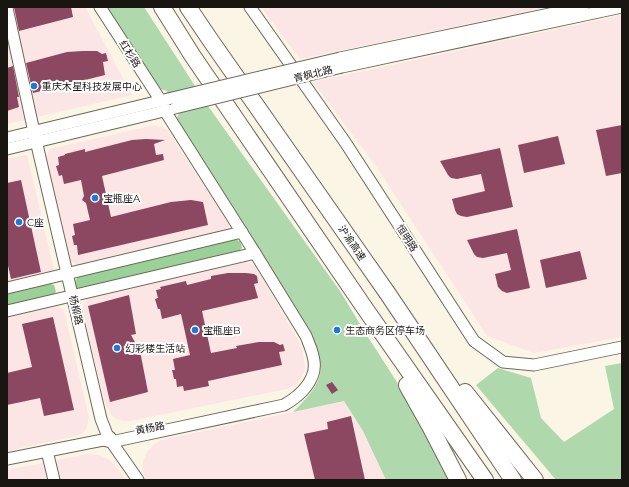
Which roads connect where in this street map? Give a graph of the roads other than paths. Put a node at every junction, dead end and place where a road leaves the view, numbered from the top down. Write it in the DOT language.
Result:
graph roads {
  1 [pos="100,7"];
  2 [pos="162,7"];
  3 [pos="188,7"];
  4 [pos="250,7"];
  5 [pos="583,7"];
  6 [pos="622,7"];
  7 [pos="7,8"];
  8 [pos="341,63"];
  9 [pos="167,105"];
  10 [pos="7,138"];
  11 [pos="32,138"];
  12 [pos="7,149"];
  13 [pos="242,232"];
  14 [pos="255,253"];
  15 [pos="64,275"];
  16 [pos="7,288"];
  17 [pos="388,294"];
  18 [pos="70,297"];
  19 [pos="364,306"];
  20 [pos="7,311"];
  21 [pos="622,347"];
  22 [pos="294,399"];
  23 [pos="107,440"];
  24 [pos="48,451"];
  25 [pos="7,460"];
  26 [pos="54,480"];
  27 [pos="132,480"];
  28 [pos="138,480"];
  29 [pos="458,480"];
  30 [pos="485,480"];
  31 [pos="513,480"];
  32 [pos="535,480"];
  1 -- 9 [label="street, 红杉路"];
  2 -- 19 [label="highway"];
  3 -- 17 [label="highway, 沪渝高速"];
  4 -- 21 [label="street, 恒明路"];
  5 -- 8 [label="street, 青枫北路"];
  6 -- 8 [label="street, 青枫北路"];
  7 -- 11 [label="street, 杨柳路"];
  8 -- 9 [label="street, 青枫北路, bridge"];
  9 -- 11 [label="street, 青枫北路"];
  9 -- 13 [label="street, 红杉路"];
  10 -- 11 [label="street, 青枫北路"];
  11 -- 12 [label="street, 青枫北路"];
  11 -- 15 [label="street, 杨柳路"];
  13 -- 14 [label="street, 红杉路"];
  13 -- 15 [label="street"];
  14 -- 18 [label="street"];
  14 -- 22 [label="street, 红杉路"];
  15 -- 16 [label="street"];
  15 -- 18 [label="street, 杨柳路"];
  17 -- 31 [label="highway, 沪渝高速"];
  17 -- 32 [label="highway"];
  18 -- 20 [label="street"];
  18 -- 23 [label="street, 杨柳路"];
  19 -- 29 [label="highway"];
  19 -- 30 [label="highway"];
  22 -- 23 [label="street, 黄杨路"];
  23 -- 24 [label="street, 黄杨路"];
  23 -- 27 [label="street, 杨柳路"];
  23 -- 28 [label="street, 杨柳路"];
  24 -- 25 [label="street, 黄杨路"];
  24 -- 26 [label="street"];
}
